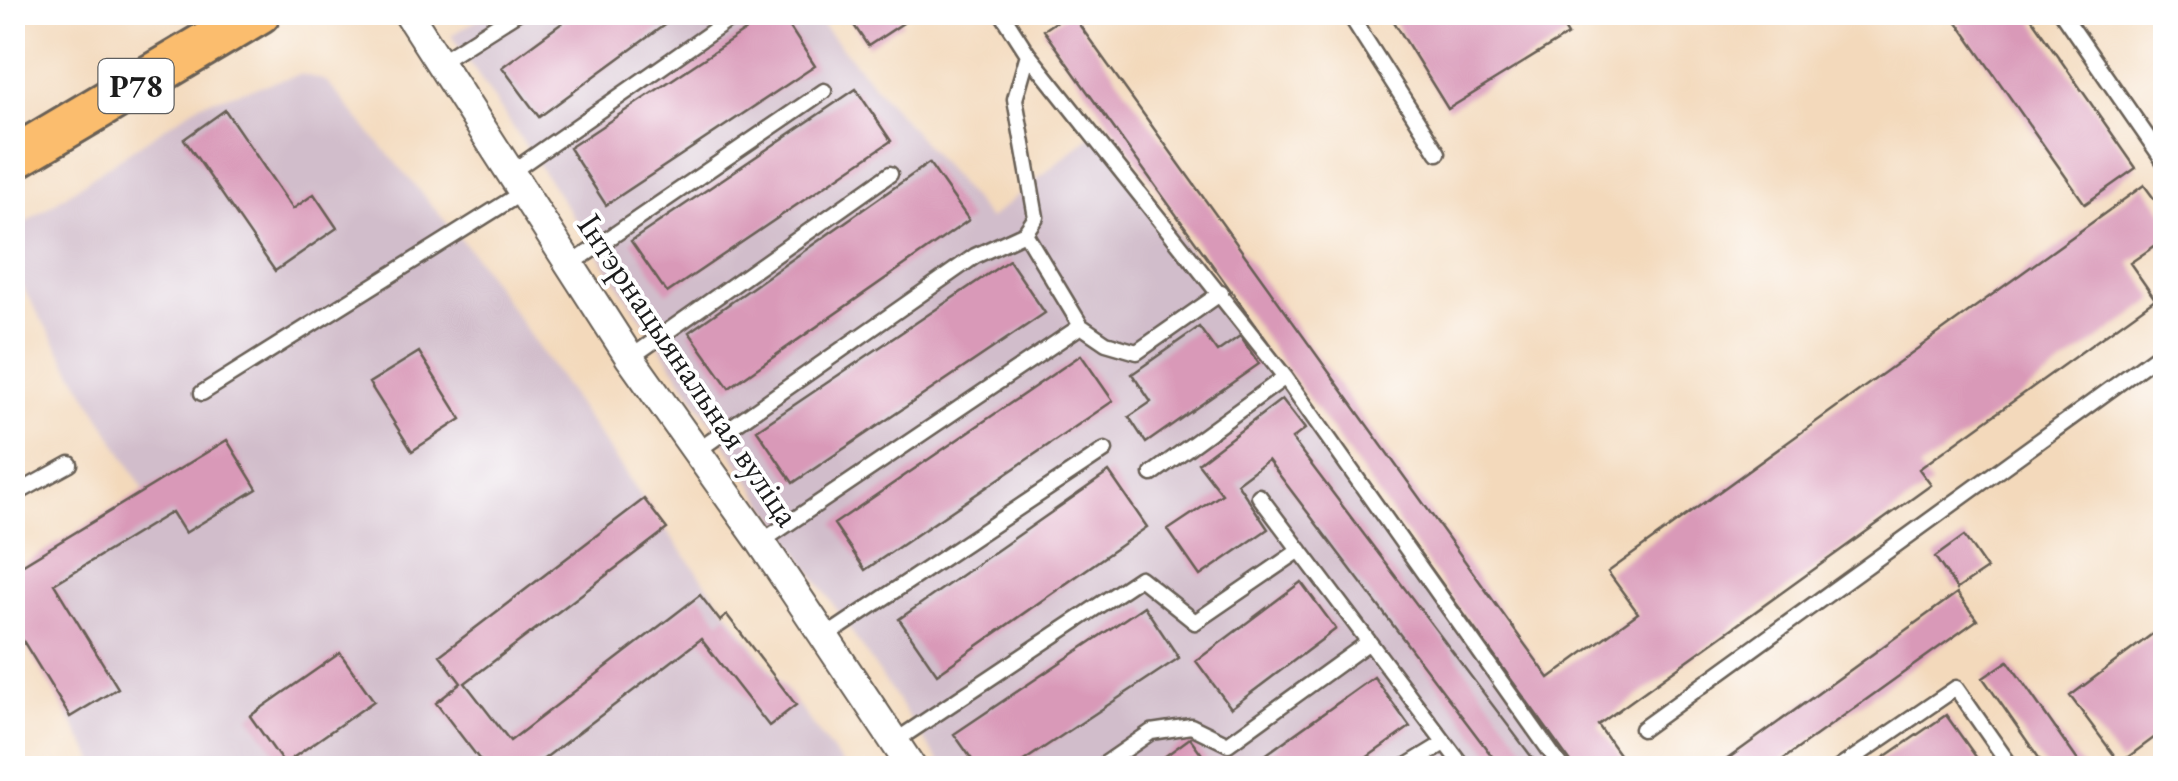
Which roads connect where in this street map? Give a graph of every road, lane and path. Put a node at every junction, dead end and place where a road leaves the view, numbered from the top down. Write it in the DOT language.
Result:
graph roads {
  1 [pos="259,12"];
  2 [pos="406,12"];
  3 [pos="518,12"];
  4 [pos="740,12"];
  5 [pos="1001,12"];
  6 [pos="1348,12"];
  7 [pos="2061,12"];
  8 [pos="1028,54"];
  9 [pos="439,62"];
  10 [pos="824,91"];
  11 [pos="1438,153"];
  12 [pos="12,159"];
  13 [pos="2166,164"];
  14 [pos="890,174"];
  15 [pos="516,183"];
  16 [pos="1026,233"];
  17 [pos="570,265"];
  18 [pos="1221,293"];
  19 [pos="1081,326"];
  20 [pos="2166,349"];
  21 [pos="630,358"];
  22 [pos="1285,377"];
  23 [pos="202,393"];
  24 [pos="697,450"];
  25 [pos="1105,450"];
  26 [pos="70,464"];
  27 [pos="1152,474"];
  28 [pos="12,496"];
  29 [pos="1259,496"];
  30 [pos="761,542"];
  31 [pos="1300,550"];
  32 [pos="824,637"];
  33 [pos="1369,642"];
  34 [pos="1642,728"];
  35 [pos="894,742"];
  36 [pos="1444,743"];
  37 [pos="912,768"];
  38 [pos="1098,768"];
  39 [pos="1403,768"];
  40 [pos="1464,768"];
  41 [pos="1562,768"];
  42 [pos="1839,768"];
  43 [pos="2012,768"];
  1 -- 12 [label="main road, Р78"];
  2 -- 9 [label="street, Інтэрнацыянальная вуліца"];
  3 -- 9 [label="lane"];
  4 -- 15 [label="lane"];
  5 -- 8 [label="lane"];
  6 -- 11 [label="lane"];
  7 -- 13 [label="lane"];
  8 -- 16 [label="lane"];
  8 -- 18 [label="lane"];
  9 -- 15 [label="street, Інтэрнацыянальная вуліца"];
  10 -- 17 [label="lane"];
  14 -- 21 [label="lane"];
  15 -- 17 [label="street, Інтэрнацыянальная вуліца"];
  15 -- 23 [label="lane"];
  16 -- 19 [label="lane"];
  16 -- 24 [label="lane"];
  17 -- 21 [label="street, Інтэрнацыянальная вуліца"];
  18 -- 19 [label="lane"];
  18 -- 22 [label="lane"];
  19 -- 30 [label="lane"];
  20 -- 34 [label="lane"];
  21 -- 24 [label="street, Інтэрнацыянальная вуліца"];
  22 -- 27 [label="lane"];
  22 -- 41 [label="lane"];
  24 -- 30 [label="street, Інтэрнацыянальная вуліца"];
  25 -- 32 [label="lane"];
  26 -- 28 [label="lane"];
  29 -- 31 [label="lane"];
  30 -- 32 [label="street, Інтэрнацыянальная вуліца"];
  31 -- 33 [label="lane"];
  31 -- 35 [label="lane"];
  32 -- 35 [label="street, Інтэрнацыянальная вуліца"];
  33 -- 36 [label="lane"];
  33 -- 38 [label="lane"];
  35 -- 37 [label="street, Інтэрнацыянальная вуліца"];
  36 -- 39 [label="lane"];
  36 -- 40 [label="lane"];
  42 -- 43 [label="lane"];
}
